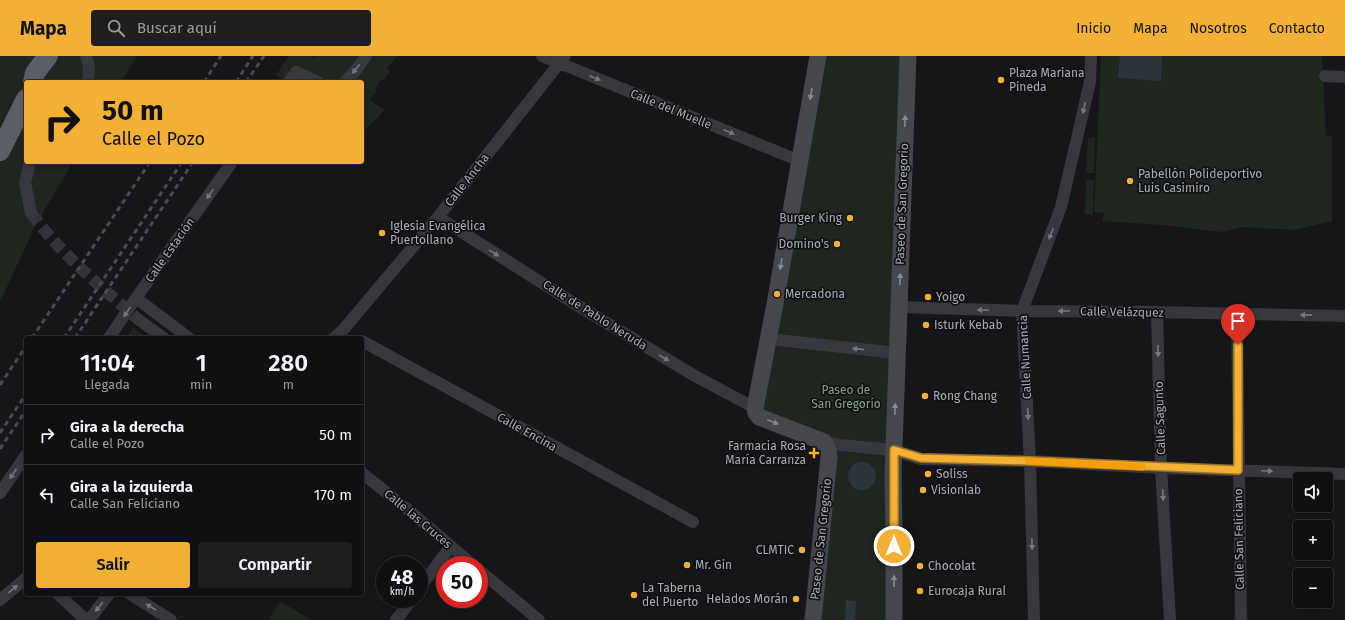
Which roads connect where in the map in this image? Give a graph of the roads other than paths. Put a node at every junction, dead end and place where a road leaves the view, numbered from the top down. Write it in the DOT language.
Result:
graph roads {
  1 [pos="48,56"];
  2 [pos="86,56"];
  3 [pos="366,56"];
  4 [pos="542,56"];
  5 [pos="818,56"];
  6 [pos="908,56"];
  7 [pos="1091,56"];
  8 [pos="562,60"];
  9 [pos="33,70"];
  10 [pos="1325,76"];
  11 [pos="1345,77"];
  12 [pos="88,80"];
  13 [pos="290,80"];
  14 [pos="314,80"];
  15 [pos="347,80"];
  16 [pos="24,103"];
  17 [pos="0,151"];
  18 [pos="800,162"];
  19 [pos="30,164"];
  20 [pos="231,164"];
  21 [pos="31,213"];
  22 [pos="438,217"];
  23 [pos="136,298"];
  24 [pos="898,307"];
  25 [pos="1022,311"];
  26 [pos="1157,312"];
  27 [pos="1237,314"];
  28 [pos="1345,316"];
  29 [pos="139,320"];
  30 [pos="338,334"];
  31 [pos="110,336"];
  32 [pos="161,336"];
  33 [pos="186,336"];
  34 [pos="768,339"];
  35 [pos="364,342"];
  36 [pos="897,353"];
  37 [pos="755,408"];
  38 [pos="831,448"];
  39 [pos="891,450"];
  40 [pos="24,458"];
  41 [pos="1030,461"];
  42 [pos="1161,468"];
  43 [pos="1238,470"];
  44 [pos="1345,474"];
  45 [pos="364,475"];
  46 [pos="0,493"];
  47 [pos="693,522"];
  48 [pos="450,546"];
  49 [pos="462,556"];
  50 [pos="428,577"];
  51 [pos="488,578"];
  52 [pos="24,580"];
  53 [pos="60,596"];
  54 [pos="107,596"];
  55 [pos="133,596"];
  56 [pos="0,600"];
  57 [pos="405,608"];
  58 [pos="87,620"];
  59 [pos="171,620"];
  60 [pos="396,620"];
  61 [pos="539,620"];
  62 [pos="813,620"];
  63 [pos="894,620"];
  64 [pos="1034,620"];
  65 [pos="1170,620"];
  66 [pos="1240,620"];
  1 -- 9 [label="highway"];
  2 -- 12 [label="street"];
  3 -- 15 [label="street, one-way"];
  4 -- 8 [label="street, Calle del Muelle"];
  5 -- 18 [label="main road, one-way"];
  24 -- 6 [label="main road, Paseo de San Gregorio, one-way"];
  7 -- 25 [label="street, Calle Numancia, one-way"];
  8 -- 18 [label="street, Calle del Muelle, one-way"];
  8 -- 22 [label="street, Calle Ancha"];
  10 -- 11 [label="street"];
  13 -- 14 [label="street"];
  16 -- 17 [label="highway"];
  18 -- 34 [label="main road, one-way"];
  19 -- 21 [label="street"];
  20 -- 23 [label="street, Calle Estación, one-way"];
  22 -- 30 [label="street, Calle Ancha"];
  22 -- 37 [label="street, Calle de Pablo Neruda, one-way"];
  23 -- 31 [label="street, Calle Estación, one-way"];
  23 -- 33 [label="street"];
  25 -- 24 [label="street, Calle Velázquez, one-way"];
  24 -- 36 [label="main road, Paseo de San Gregorio"];
  26 -- 25 [label="street, Calle Velázquez, one-way"];
  25 -- 41 [label="street, Calle Numancia, one-way"];
  26 -- 27 [label="street, Calle Velázquez"];
  26 -- 42 [label="street, Calle Sagunto, one-way"];
  28 -- 27 [label="street, Calle Velázquez, one-way"];
  27 -- 43 [label="street, Calle San Feliciano"];
  29 -- 32 [label="street"];
  36 -- 34 [label="street, one-way"];
  34 -- 37 [label="main road"];
  35 -- 47 [label="street, Calle Encina"];
  39 -- 36 [label="main road, Paseo de San Gregorio, one-way"];
  37 -- 38 [label="main road, one-way"];
  38 -- 39 [label="street"];
  38 -- 62 [label="main road, Paseo de San Gregorio"];
  39 -- 41 [label="street"];
  63 -- 39 [label="main road, Paseo de San Gregorio, one-way"];
  40 -- 46 [label="street, one-way"];
  41 -- 42 [label="street"];
  41 -- 64 [label="street, Calle Numancia, one-way"];
  42 -- 43 [label="street"];
  42 -- 65 [label="street, Calle Sagunto, one-way"];
  43 -- 44 [label="street, one-way"];
  43 -- 66 [label="street, Calle San Feliciano"];
  45 -- 48 [label="street, Calle las Cruces"];
  48 -- 49 [label="street, Calle las Cruces"];
  48 -- 50 [label="street"];
  51 -- 61 [label="street"];
  56 -- 52 [label="street, one-way"];
  53 -- 58 [label="street"];
  54 -- 58 [label="street, one-way"];
  59 -- 55 [label="street, one-way"];
  57 -- 60 [label="street"];
}
